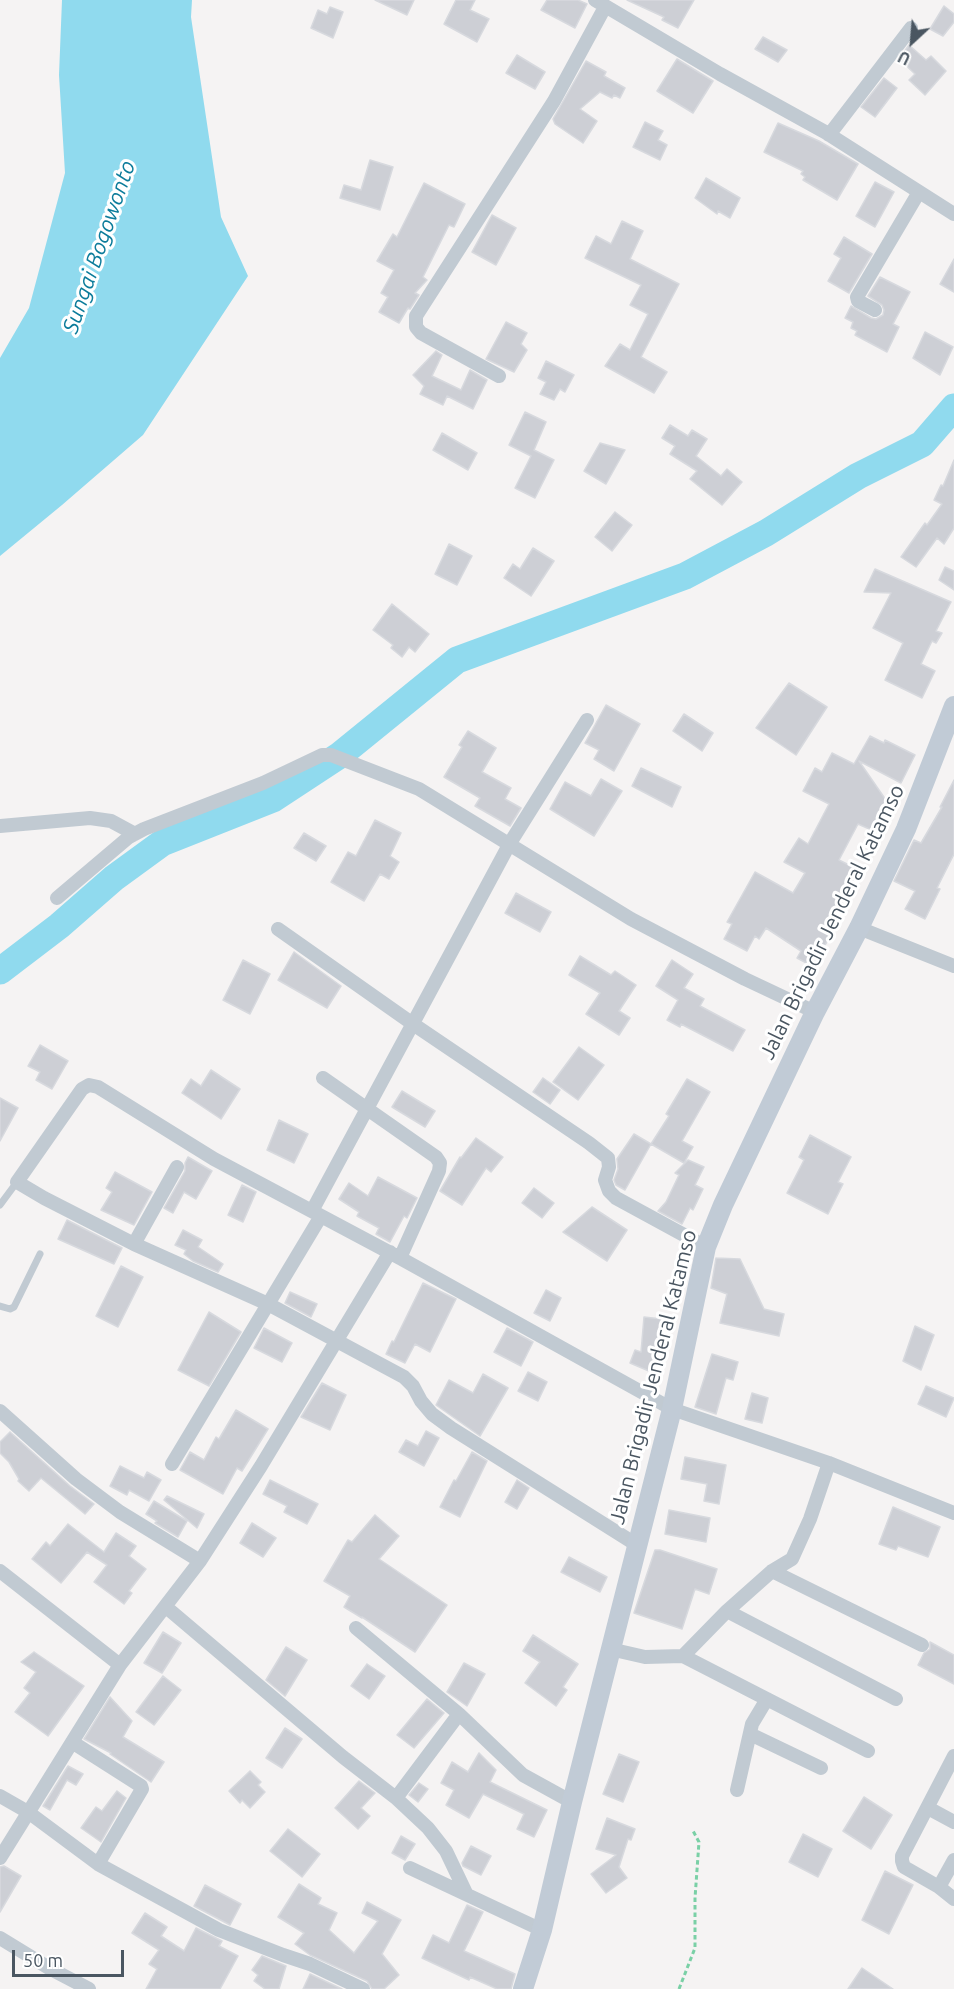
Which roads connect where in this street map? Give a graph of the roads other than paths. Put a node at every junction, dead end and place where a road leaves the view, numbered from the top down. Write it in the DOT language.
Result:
graph roads {
  1 [pos="600,4"];
  2 [pos="911,28"];
  3 [pos="824,136"];
  4 [pos="919,192"];
  5 [pos="954,214"];
  6 [pos="875,310"];
  7 [pos="499,376"];
  8 [pos="954,706"];
  9 [pos="587,720"];
  10 [pos="0,826"];
  11 [pos="135,834"];
  12 [pos="510,843"];
  13 [pos="57,898"];
  14 [pos="859,928"];
  15 [pos="278,929"];
  16 [pos="954,966"];
  17 [pos="815,1012"];
  18 [pos="413,1024"];
  19 [pos="323,1078"];
  20 [pos="367,1109"];
  21 [pos="177,1167"];
  22 [pos="17,1182"];
  23 [pos="0,1205"];
  24 [pos="316,1213"];
  25 [pos="134,1244"];
  26 [pos="706,1247"];
  27 [pos="40,1254"];
  28 [pos="395,1255"];
  29 [pos="268,1304"];
  30 [pos="0,1306"];
  31 [pos="336,1341"];
  32 [pos="672,1409"];
  33 [pos="0,1411"];
  34 [pos="829,1463"];
  35 [pos="172,1464"];
  36 [pos="954,1513"];
  37 [pos="637,1545"];
  38 [pos="200,1561"];
  39 [pos="0,1571"];
  40 [pos="772,1571"];
  41 [pos="166,1607"];
  42 [pos="727,1611"];
  43 [pos="356,1628"];
  44 [pos="922,1645"];
  45 [pos="610,1649"];
  46 [pos="683,1656"];
  47 [pos="120,1665"];
  48 [pos="896,1699"];
  49 [pos="766,1700"];
  50 [pos="459,1714"];
  51 [pos="750,1734"];
  52 [pos="72,1742"];
  53 [pos="868,1751"];
  54 [pos="954,1756"];
  55 [pos="821,1768"];
  56 [pos="737,1790"];
  57 [pos="0,1796"];
  58 [pos="396,1798"];
  59 [pos="572,1802"];
  60 [pos="928,1808"];
  61 [pos="28,1812"];
  62 [pos="954,1822"];
  63 [pos="0,1858"];
  64 [pos="954,1860"];
  65 [pos="98,1864"];
  66 [pos="410,1868"];
  67 [pos="939,1887"];
  68 [pos="466,1893"];
  69 [pos="954,1899"];
  70 [pos="542,1930"];
  71 [pos="0,1938"];
  72 [pos="359,1988"];
  73 [pos="89,1989"];
  74 [pos="523,1989"];
  1 -- 3 [label="street"];
  1 -- 7 [label="street"];
  2 -- 3 [label="street"];
  3 -- 4 [label="street"];
  4 -- 5 [label="street"];
  4 -- 6 [label="street"];
  8 -- 14 [label="main road, Jalan Brigadir Jenderal Katamso"];
  9 -- 12 [label="street"];
  10 -- 11 [label="street"];
  11 -- 12 [label="street"];
  11 -- 13 [label="street"];
  12 -- 17 [label="street"];
  12 -- 18 [label="street"];
  14 -- 16 [label="street"];
  14 -- 17 [label="main road, Jalan Brigadir Jenderal Katamso"];
  15 -- 18 [label="street"];
  17 -- 26 [label="main road, Jalan Brigadir Jenderal Katamso"];
  18 -- 20 [label="street"];
  18 -- 26 [label="street"];
  19 -- 20 [label="street"];
  20 -- 24 [label="street"];
  20 -- 28 [label="street"];
  21 -- 25 [label="street"];
  22 -- 23 [label="lane"];
  22 -- 24 [label="street"];
  22 -- 25 [label="street"];
  24 -- 28 [label="street"];
  24 -- 29 [label="street"];
  25 -- 29 [label="street"];
  26 -- 32 [label="main road, Jalan Brigadir Jenderal Katamso"];
  27 -- 30 [label="lane"];
  28 -- 31 [label="street"];
  28 -- 32 [label="street"];
  29 -- 31 [label="street"];
  29 -- 35 [label="street"];
  31 -- 37 [label="street"];
  31 -- 38 [label="street"];
  32 -- 34 [label="street"];
  32 -- 37 [label="main road, Jalan Brigadir Jenderal Katamso"];
  33 -- 38 [label="street"];
  34 -- 36 [label="street"];
  34 -- 40 [label="street"];
  37 -- 45 [label="main road, Jalan Brigadir Jenderal Katamso"];
  38 -- 41 [label="street"];
  39 -- 47 [label="street"];
  40 -- 42 [label="street"];
  40 -- 44 [label="street"];
  41 -- 47 [label="street"];
  41 -- 58 [label="street"];
  42 -- 46 [label="street"];
  42 -- 48 [label="street"];
  43 -- 50 [label="street"];
  45 -- 46 [label="street"];
  45 -- 59 [label="main road, Jalan Brigadir Jenderal Katamso"];
  46 -- 49 [label="street"];
  47 -- 52 [label="street"];
  49 -- 51 [label="street"];
  49 -- 53 [label="street"];
  50 -- 58 [label="street"];
  50 -- 59 [label="street"];
  51 -- 55 [label="street"];
  51 -- 56 [label="street"];
  52 -- 61 [label="street"];
  52 -- 65 [label="street"];
  54 -- 60 [label="street"];
  57 -- 61 [label="street"];
  58 -- 68 [label="street"];
  59 -- 70 [label="main road, Jalan Brigadir Jenderal Katamso"];
  60 -- 62 [label="street"];
  60 -- 67 [label="street"];
  61 -- 63 [label="street"];
  61 -- 65 [label="street"];
  64 -- 67 [label="street"];
  65 -- 72 [label="street"];
  66 -- 68 [label="street"];
  67 -- 69 [label="street"];
  68 -- 70 [label="street"];
  70 -- 74 [label="main road, Jalan Brigadir Jenderal Katamso"];
  71 -- 73 [label="street"];
}
